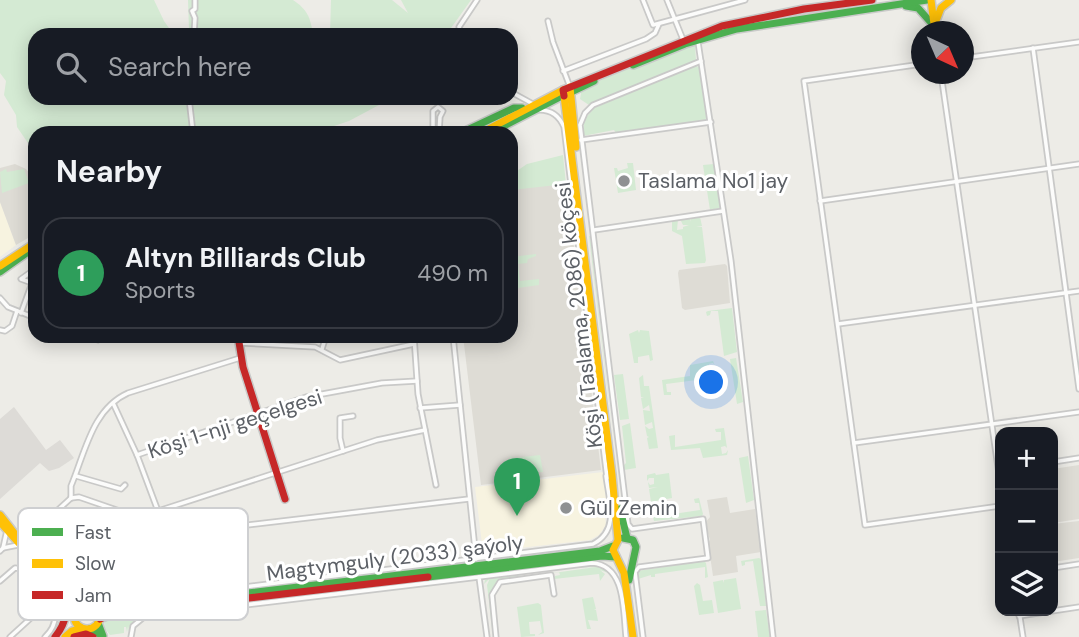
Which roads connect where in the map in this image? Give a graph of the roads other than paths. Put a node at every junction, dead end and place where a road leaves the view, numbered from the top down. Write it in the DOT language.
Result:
graph roads {
  1 [pos="195,0"];
  2 [pos="477,0"];
  3 [pos="643,0"];
  4 [pos="667,0"];
  5 [pos="745,0"];
  6 [pos="872,0"];
  7 [pos="929,0"];
  8 [pos="951,0"];
  9 [pos="886,7"];
  10 [pos="548,20"];
  11 [pos="675,20"];
  12 [pos="929,21"];
  13 [pos="933,21"];
  14 [pos="937,21"];
  15 [pos="656,25"];
  16 [pos="194,28"];
  17 [pos="459,28"];
  18 [pos="697,37"];
  19 [pos="684,42"];
  20 [pos="1079,42"];
  21 [pos="1033,48"];
  22 [pos="974,57"];
  23 [pos="701,61"];
  24 [pos="911,66"];
  25 [pos="563,71"];
  26 [pos="942,84"];
  27 [pos="567,91"];
  28 [pos="518,98"];
  29 [pos="190,105"];
  30 [pos="530,108"];
  31 [pos="711,122"];
  32 [pos="192,126"];
  33 [pos="433,126"];
  34 [pos="439,126"];
  35 [pos="476,126"];
  36 [pos="495,126"];
  37 [pos="501,126"];
  38 [pos="568,139"];
  39 [pos="581,141"];
  40 [pos="1079,164"];
  41 [pos="1048,169"];
  42 [pos="572,172"];
  43 [pos="957,182"];
  44 [pos="820,201"];
  45 [pos="723,211"];
  46 [pos="593,230"];
  47 [pos="28,249"];
  48 [pos="28,250"];
  49 [pos="0,266"];
  50 [pos="0,272"];
  51 [pos="1079,291"];
  52 [pos="1064,293"];
  53 [pos="28,295"];
  54 [pos="0,298"];
  55 [pos="974,305"];
  56 [pos="19,312"];
  57 [pos="28,315"];
  58 [pos="837,324"];
  59 [pos="0,330"];
  60 [pos="238,343"];
  61 [pos="273,343"];
  62 [pos="324,343"];
  63 [pos="454,343"];
  64 [pos="414,344"];
  65 [pos="590,344"];
  66 [pos="322,349"];
  67 [pos="597,354"];
  68 [pos="240,358"];
  69 [pos="417,381"];
  70 [pos="1079,389"];
  71 [pos="113,403"];
  72 [pos="460,405"];
  73 [pos="420,408"];
  74 [pos="1079,412"];
  75 [pos="257,413"];
  76 [pos="353,416"];
  77 [pos="992,424"];
  78 [pos="425,430"];
  79 [pos="854,443"];
  80 [pos="995,443"];
  81 [pos="344,451"];
  82 [pos="137,456"];
  83 [pos="1079,458"];
  84 [pos="1058,461"];
  85 [pos="276,474"];
  86 [pos="76,475"];
  87 [pos="606,476"];
  88 [pos="125,485"];
  89 [pos="436,485"];
  90 [pos="614,489"];
  91 [pos="71,498"];
  92 [pos="285,499"];
  93 [pos="469,499"];
  94 [pos="995,507"];
  95 [pos="60,508"];
  96 [pos="111,508"];
  97 [pos="157,508"];
  98 [pos="168,508"];
  99 [pos="0,515"];
  100 [pos="0,522"];
  101 [pos="248,525"];
  102 [pos="7,530"];
  103 [pos="627,538"];
  104 [pos="18,539"];
  105 [pos="18,540"];
  106 [pos="615,543"];
  107 [pos="2,549"];
  108 [pos="559,549"];
  109 [pos="572,557"];
  110 [pos="632,558"];
  111 [pos="477,559"];
  112 [pos="617,559"];
  113 [pos="432,564"];
  114 [pos="1079,564"];
  115 [pos="562,567"];
  116 [pos="1058,567"];
  117 [pos="18,568"];
  118 [pos="423,575"];
  119 [pos="479,577"];
  120 [pos="0,581"];
  121 [pos="434,582"];
  122 [pos="248,593"];
  123 [pos="554,594"];
  124 [pos="248,596"];
  125 [pos="248,598"];
  126 [pos="1079,607"];
  127 [pos="1058,609"];
  128 [pos="630,612"];
  129 [pos="1020,616"];
  130 [pos="29,620"];
  131 [pos="56,620"];
  132 [pos="66,620"];
  133 [pos="74,620"];
  134 [pos="138,620"];
  135 [pos="99,621"];
  136 [pos="624,622"];
  137 [pos="89,631"];
  138 [pos="104,636"];
  139 [pos="10,637"];
  140 [pos="46,637"];
  141 [pos="56,637"];
  142 [pos="65,637"];
  143 [pos="74,637"];
  144 [pos="131,637"];
  145 [pos="487,637"];
  146 [pos="496,637"];
  147 [pos="626,637"];
  148 [pos="635,637"];
  149 [pos="643,637"];
  150 [pos="773,637"];
  151 [pos="1023,637"];
  1 -- 16 [label="street"];
  2 -- 17 [label="street"];
  3 -- 15 [label="street"];
  4 -- 11 [label="street"];
  5 -- 11 [label="street"];
  6 -- 18 [label="main road"];
  7 -- 9 [label="main road"];
  7 -- 13 [label="main road"];
  8 -- 14 [label="main road"];
  9 -- 12 [label="main road"];
  9 -- 18 [label="main road"];
  10 -- 25 [label="street"];
  11 -- 15 [label="street"];
  11 -- 19 [label="street"];
  15 -- 25 [label="street"];
  18 -- 19 [label="main road"];
  18 -- 23 [label="street"];
  19 -- 27 [label="main road"];
  20 -- 21 [label="street"];
  21 -- 22 [label="street"];
  21 -- 41 [label="street"];
  23 -- 31 [label="street"];
  23 -- 39 [label="street"];
  24 -- 44 [label="street"];
  25 -- 27 [label="street"];
  26 -- 43 [label="street"];
  27 -- 30 [label="main road"];
  27 -- 38 [label="main road, Köşi (Taslama, 2086) köçesi"];
  27 -- 103 [label="main road, Köşi (Taslama, 2086) köçesi"];
  28 -- 30 [label="street"];
  29 -- 32 [label="street"];
  30 -- 35 [label="main road"];
  30 -- 36 [label="main road"];
  30 -- 37 [label="main road"];
  30 -- 38 [label="street"];
  31 -- 39 [label="street"];
  31 -- 45 [label="street"];
  33 -- 34 [label="street"];
  38 -- 42 [label="main road, Köşi (Taslama, 2086) köçesi"];
  39 -- 46 [label="street"];
  40 -- 41 [label="street"];
  41 -- 43 [label="street"];
  41 -- 52 [label="street"];
  42 -- 65 [label="street"];
  42 -- 67 [label="main road, Köşi (Taslama, 2086) köçesi"];
  43 -- 44 [label="street"];
  43 -- 55 [label="street"];
  44 -- 58 [label="street"];
  45 -- 46 [label="street"];
  45 -- 150 [label="street"];
  46 -- 149 [label="street"];
  47 -- 49 [label="main road"];
  48 -- 50 [label="main road"];
  51 -- 52 [label="street"];
  52 -- 55 [label="street"];
  52 -- 70 [label="street"];
  53 -- 56 [label="street"];
  54 -- 56 [label="street"];
  55 -- 58 [label="street"];
  55 -- 77 [label="street"];
  56 -- 57 [label="street"];
  56 -- 59 [label="street"];
  58 -- 79 [label="street"];
  60 -- 68 [label="main road"];
  61 -- 66 [label="street"];
  62 -- 66 [label="street"];
  63 -- 72 [label="street"];
  64 -- 66 [label="street"];
  64 -- 69 [label="street"];
  65 -- 67 [label="street"];
  65 -- 87 [label="street"];
  67 -- 90 [label="main road, Köşi (Taslama, 2086) köçesi"];
  68 -- 71 [label="street"];
  68 -- 75 [label="main road"];
  69 -- 73 [label="street"];
  69 -- 75 [label="street, Köşi 1-nji geçelgesi"];
  71 -- 82 [label="street"];
  71 -- 86 [label="street"];
  72 -- 73 [label="street"];
  72 -- 93 [label="street"];
  73 -- 78 [label="street"];
  74 -- 77 [label="street"];
  75 -- 82 [label="street, Köşi 1-nji geçelgesi"];
  75 -- 85 [label="main road"];
  76 -- 81 [label="street"];
  77 -- 79 [label="street"];
  77 -- 80 [label="street"];
  78 -- 81 [label="street"];
  78 -- 89 [label="street"];
  79 -- 94 [label="street"];
  81 -- 85 [label="street"];
  82 -- 97 [label="street"];
  83 -- 84 [label="street"];
  85 -- 92 [label="main road"];
  85 -- 98 [label="street"];
  86 -- 88 [label="street"];
  86 -- 91 [label="street"];
  87 -- 90 [label="street"];
  87 -- 108 [label="street"];
  90 -- 106 [label="main road, Köşi (Taslama, 2086) köçesi"];
  91 -- 95 [label="street"];
  91 -- 96 [label="street"];
  93 -- 101 [label="street"];
  93 -- 111 [label="street"];
  99 -- 104 [label="main road"];
  100 -- 102 [label="main road"];
  102 -- 105 [label="main road"];
  102 -- 107 [label="street"];
  103 -- 106 [label="main road"];
  103 -- 110 [label="main road"];
  106 -- 109 [label="main road, Magtymguly (2033) şaýoly"];
  106 -- 112 [label="main road"];
  108 -- 109 [label="street"];
  108 -- 111 [label="street"];
  109 -- 112 [label="main road, Magtymguly (2033) şaýoly"];
  109 -- 115 [label="street"];
  109 -- 118 [label="main road, Magtymguly (2033) şaýoly"];
  110 -- 112 [label="main road"];
  110 -- 148 [label="main road"];
  111 -- 113 [label="street"];
  112 -- 128 [label="main road"];
  113 -- 118 [label="street"];
  113 -- 122 [label="street"];
  114 -- 116 [label="street"];
  115 -- 119 [label="street"];
  115 -- 136 [label="street"];
  117 -- 120 [label="street"];
  118 -- 121 [label="street"];
  118 -- 124 [label="main road, Magtymguly (2033) şaýoly"];
  119 -- 121 [label="street"];
  119 -- 145 [label="street"];
  121 -- 125 [label="street"];
  123 -- 146 [label="street"];
  126 -- 127 [label="street"];
  128 -- 136 [label="main road"];
  128 -- 148 [label="main road"];
  129 -- 151 [label="street"];
  130 -- 139 [label="street"];
  131 -- 140 [label="street"];
  132 -- 141 [label="main road"];
  133 -- 137 [label="main road"];
  133 -- 141 [label="main road"];
  134 -- 144 [label="street"];
  135 -- 137 [label="main road"];
  135 -- 138 [label="main road"];
  136 -- 147 [label="street"];
  137 -- 138 [label="main road"];
  137 -- 142 [label="main road"];
  137 -- 143 [label="main road"];
}
